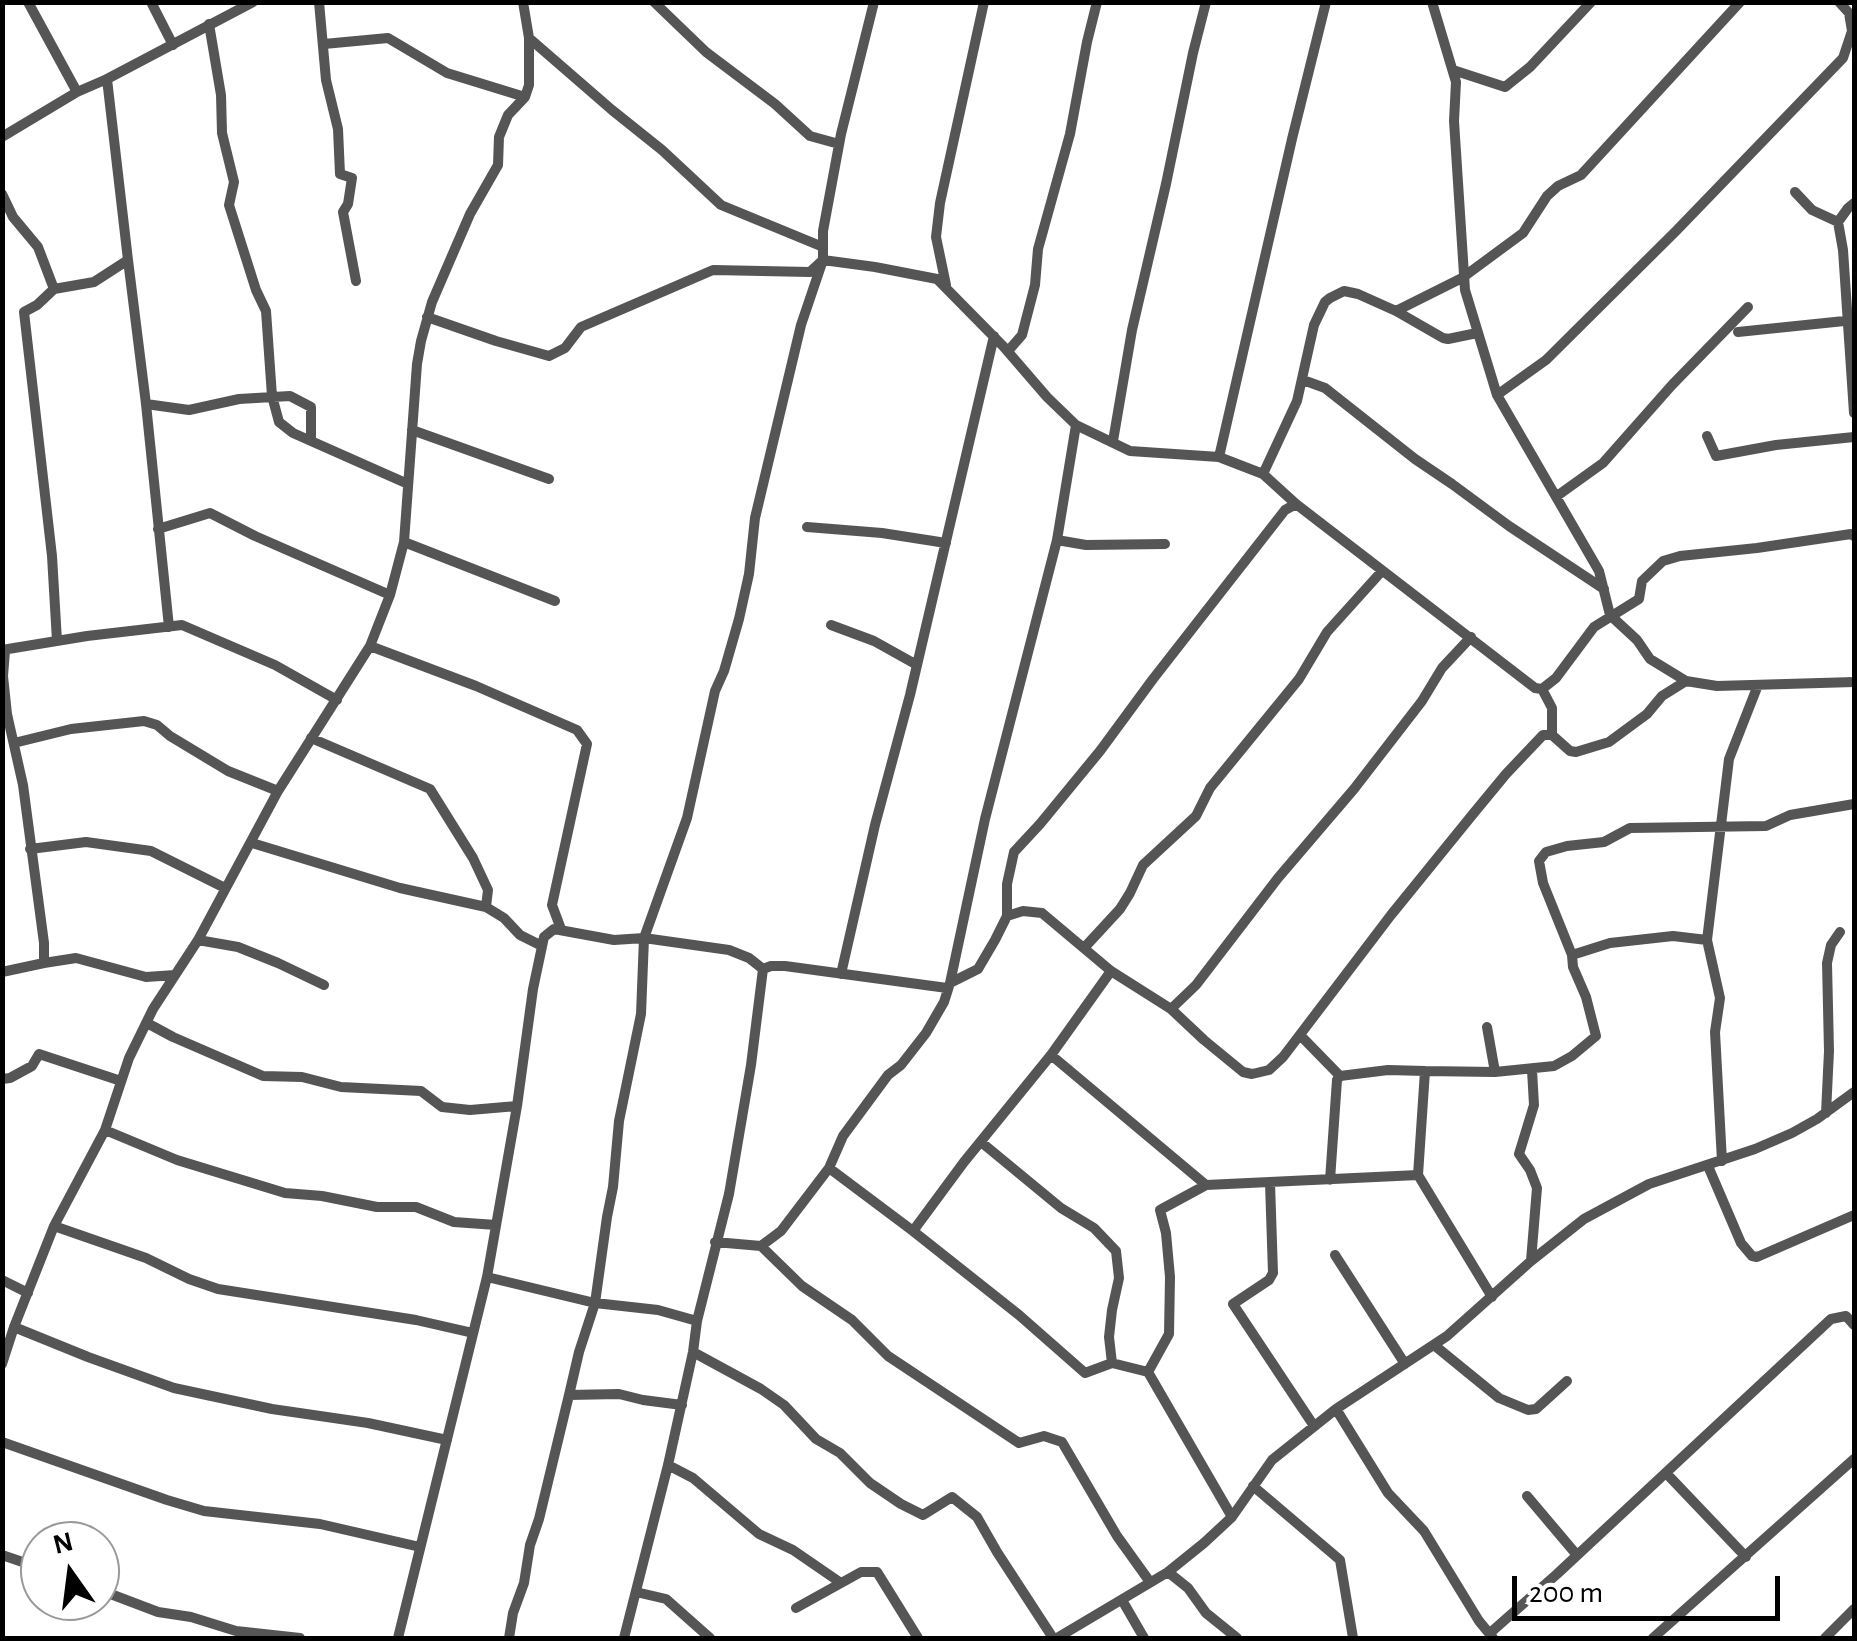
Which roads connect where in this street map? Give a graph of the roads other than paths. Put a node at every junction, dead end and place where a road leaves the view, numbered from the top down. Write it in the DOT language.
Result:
graph roads {
  1 [pos="28,2"];
  2 [pos="152,2"];
  3 [pos="253,2"];
  4 [pos="319,2"];
  5 [pos="523,2"];
  6 [pos="654,2"];
  7 [pos="874,2"];
  8 [pos="984,2"];
  9 [pos="1097,2"];
  10 [pos="1206,2"];
  11 [pos="1326,2"];
  12 [pos="1591,2"];
  13 [pos="1740,2"];
  14 [pos="1839,2"];
  15 [pos="1432,3"];
  16 [pos="209,24"];
  17 [pos="529,38"];
  18 [pos="324,44"];
  19 [pos="173,45"];
  20 [pos="559,64"];
  21 [pos="1453,70"];
  22 [pos="107,79"];
  23 [pos="528,85"];
  24 [pos="77,92"];
  25 [pos="525,97"];
  26 [pos="2,137"];
  27 [pos="839,144"];
  28 [pos="1795,192"];
  29 [pos="2,194"];
  30 [pos="1854,204"];
  31 [pos="1838,222"];
  32 [pos="823,246"];
  33 [pos="128,260"];
  34 [pos="823,260"];
  35 [pos="1462,278"];
  36 [pos="356,281"];
  37 [pos="54,289"];
  38 [pos="947,290"];
  39 [pos="1748,307"];
  40 [pos="1396,311"];
  41 [pos="427,317"];
  42 [pos="1852,320"];
  43 [pos="1477,332"];
  44 [pos="1738,332"];
  45 [pos="994,336"];
  46 [pos="1008,351"];
  47 [pos="1303,380"];
  48 [pos="1497,395"];
  49 [pos="272,396"];
  50 [pos="146,404"];
  51 [pos="1854,413"];
  52 [pos="1076,425"];
  53 [pos="412,430"];
  54 [pos="1707,436"];
  55 [pos="1854,437"];
  56 [pos="311,441"];
  57 [pos="1113,441"];
  58 [pos="1219,457"];
  59 [pos="1263,474"];
  60 [pos="549,478"];
  61 [pos="408,484"];
  62 [pos="1557,496"];
  63 [pos="1296,504"];
  64 [pos="807,527"];
  65 [pos="158,528"];
  66 [pos="1854,536"];
  67 [pos="1058,540"];
  68 [pos="404,542"];
  69 [pos="946,542"];
  70 [pos="1165,544"];
  71 [pos="1382,571"];
  72 [pos="1604,589"];
  73 [pos="390,596"];
  74 [pos="554,601"];
  75 [pos="1610,615"];
  76 [pos="831,625"];
  77 [pos="169,627"];
  78 [pos="1471,638"];
  79 [pos="57,641"];
  80 [pos="370,646"];
  81 [pos="4,650"];
  82 [pos="917,665"];
  83 [pos="1686,681"];
  84 [pos="1854,682"];
  85 [pos="1758,685"];
  86 [pos="1542,689"];
  87 [pos="338,700"];
  88 [pos="1552,735"];
  89 [pos="311,738"];
  90 [pos="14,743"];
  91 [pos="278,791"];
  92 [pos="1854,804"];
  93 [pos="1719,828"];
  94 [pos="252,843"];
  95 [pos="30,849"];
  96 [pos="225,888"];
  97 [pos="486,907"];
  98 [pos="1007,916"];
  99 [pos="560,930"];
  100 [pos="1840,932"];
  101 [pos="644,938"];
  102 [pos="198,940"];
  103 [pos="1706,940"];
  104 [pos="542,946"];
  105 [pos="1084,948"];
  106 [pos="1572,956"];
  107 [pos="44,963"];
  108 [pos="763,969"];
  109 [pos="1111,971"];
  110 [pos="2,972"];
  111 [pos="841,974"];
  112 [pos="175,976"];
  113 [pos="324,985"];
  114 [pos="948,986"];
  115 [pos="1172,1009"];
  116 [pos="146,1023"];
  117 [pos="1487,1027"];
  118 [pos="1300,1034"];
  119 [pos="1051,1055"];
  120 [pos="1532,1070"];
  121 [pos="1425,1071"];
  122 [pos="1495,1072"];
  123 [pos="1340,1076"];
  124 [pos="2,1079"];
  125 [pos="121,1082"];
  126 [pos="1854,1092"];
  127 [pos="517,1106"];
  128 [pos="1826,1112"];
  129 [pos="105,1130"];
  130 [pos="980,1142"];
  131 [pos="1722,1161"];
  132 [pos="1708,1166"];
  133 [pos="829,1168"];
  134 [pos="1418,1175"];
  135 [pos="1330,1180"];
  136 [pos="1270,1182"];
  137 [pos="1206,1185"];
  138 [pos="1854,1215"];
  139 [pos="496,1225"];
  140 [pos="54,1226"];
  141 [pos="913,1232"];
  142 [pos="716,1242"];
  143 [pos="760,1246"];
  144 [pos="1335,1255"];
  145 [pos="1531,1260"];
  146 [pos="487,1276"];
  147 [pos="2,1280"];
  148 [pos="28,1293"];
  149 [pos="1492,1297"];
  150 [pos="595,1303"];
  151 [pos="697,1321"];
  152 [pos="14,1326"];
  153 [pos="1854,1326"];
  154 [pos="473,1333"];
  155 [pos="1434,1345"];
  156 [pos="694,1352"];
  157 [pos="1112,1363"];
  158 [pos="2,1364"];
  159 [pos="1405,1364"];
  160 [pos="1148,1372"];
  161 [pos="1568,1381"];
  162 [pos="569,1395"];
  163 [pos="682,1404"];
  164 [pos="1336,1409"];
  165 [pos="1314,1426"];
  166 [pos="447,1440"];
  167 [pos="2,1442"];
  168 [pos="1854,1460"];
  169 [pos="668,1465"];
  170 [pos="1666,1474"];
  171 [pos="1254,1486"];
  172 [pos="1527,1496"];
  173 [pos="1232,1516"];
  174 [pos="420,1547"];
  175 [pos="1576,1554"];
  176 [pos="1746,1557"];
  177 [pos="1168,1572"];
  178 [pos="1150,1582"];
  179 [pos="841,1583"];
  180 [pos="636,1592"];
  181 [pos="120,1598"];
  182 [pos="1122,1600"];
  183 [pos="796,1608"];
  184 [pos="1854,1609"];
  185 [pos="1491,1636"];
  186 [pos="300,1638"];
  187 [pos="398,1638"];
  188 [pos="509,1638"];
  189 [pos="624,1638"];
  190 [pos="710,1638"];
  191 [pos="918,1638"];
  192 [pos="1055,1638"];
  193 [pos="1144,1638"];
  194 [pos="1237,1638"];
  195 [pos="1353,1638"];
  196 [pos="1652,1638"];
  197 [pos="1824,1638"];
  1 -- 24 [label="street"];
  2 -- 19 [label="street"];
  3 -- 16 [label="street"];
  4 -- 18 [label="street"];
  5 -- 17 [label="street"];
  6 -- 27 [label="street"];
  7 -- 27 [label="street"];
  8 -- 38 [label="street"];
  9 -- 46 [label="street"];
  10 -- 57 [label="street"];
  11 -- 58 [label="street"];
  12 -- 21 [label="street"];
  13 -- 35 [label="street"];
  14 -- 48 [label="street"];
  15 -- 21 [label="street"];
  16 -- 19 [label="street"];
  16 -- 49 [label="street"];
  17 -- 20 [label="street"];
  17 -- 23 [label="street"];
  18 -- 25 [label="street"];
  18 -- 36 [label="street"];
  19 -- 22 [label="street"];
  20 -- 23 [label="street"];
  20 -- 32 [label="street"];
  21 -- 35 [label="street"];
  22 -- 24 [label="street"];
  22 -- 33 [label="street"];
  23 -- 25 [label="street"];
  24 -- 26 [label="street"];
  25 -- 41 [label="street"];
  27 -- 32 [label="street"];
  28 -- 31 [label="street"];
  29 -- 37 [label="street"];
  30 -- 31 [label="street"];
  31 -- 42 [label="street"];
  32 -- 34 [label="street"];
  33 -- 37 [label="street"];
  33 -- 50 [label="street"];
  34 -- 38 [label="street"];
  34 -- 41 [label="street"];
  34 -- 101 [label="street"];
  35 -- 40 [label="street"];
  35 -- 43 [label="street"];
  37 -- 79 [label="street"];
  38 -- 45 [label="street"];
  39 -- 62 [label="street"];
  40 -- 43 [label="street"];
  40 -- 47 [label="street"];
  41 -- 53 [label="street"];
  42 -- 44 [label="street"];
  42 -- 51 [label="street"];
  43 -- 48 [label="street"];
  45 -- 46 [label="street"];
  45 -- 69 [label="street"];
  46 -- 52 [label="street"];
  47 -- 59 [label="street"];
  47 -- 72 [label="street"];
  48 -- 62 [label="street"];
  49 -- 50 [label="street"];
  49 -- 56 [label="street"];
  49 -- 56 [label="street"];
  50 -- 65 [label="street"];
  52 -- 57 [label="street"];
  52 -- 67 [label="street"];
  53 -- 60 [label="street"];
  53 -- 61 [label="street"];
  54 -- 55 [label="street"];
  56 -- 61 [label="street"];
  57 -- 58 [label="street"];
  58 -- 59 [label="street"];
  59 -- 63 [label="street"];
  61 -- 68 [label="street"];
  62 -- 72 [label="street"];
  63 -- 71 [label="street"];
  63 -- 98 [label="street"];
  64 -- 69 [label="street"];
  65 -- 73 [label="street"];
  65 -- 77 [label="street"];
  66 -- 75 [label="street"];
  67 -- 70 [label="street"];
  67 -- 114 [label="street"];
  68 -- 73 [label="street"];
  68 -- 74 [label="street"];
  69 -- 82 [label="street"];
  71 -- 78 [label="street"];
  71 -- 105 [label="street"];
  72 -- 75 [label="street"];
  73 -- 80 [label="street"];
  75 -- 83 [label="street"];
  75 -- 86 [label="street"];
  76 -- 82 [label="street"];
  77 -- 79 [label="street"];
  77 -- 87 [label="street"];
  78 -- 86 [label="street"];
  78 -- 115 [label="street"];
  79 -- 81 [label="street"];
  80 -- 87 [label="street"];
  80 -- 99 [label="street"];
  81 -- 90 [label="street"];
  82 -- 111 [label="street"];
  83 -- 85 [label="street"];
  83 -- 88 [label="street"];
  84 -- 85 [label="street"];
  85 -- 93 [label="street"];
  86 -- 88 [label="street"];
  87 -- 89 [label="street"];
  88 -- 118 [label="street"];
  89 -- 91 [label="street"];
  89 -- 97 [label="street"];
  90 -- 91 [label="street"];
  90 -- 95 [label="street"];
  91 -- 94 [label="street"];
  92 -- 93 [label="street"];
  93 -- 103 [label="street"];
  93 -- 106 [label="street"];
  94 -- 96 [label="street"];
  94 -- 97 [label="street"];
  95 -- 96 [label="street"];
  95 -- 107 [label="street"];
  96 -- 102 [label="street"];
  97 -- 104 [label="street"];
  98 -- 105 [label="street"];
  98 -- 114 [label="street"];
  99 -- 101 [label="street"];
  99 -- 104 [label="street"];
  100 -- 128 [label="street"];
  101 -- 108 [label="street"];
  101 -- 150 [label="street"];
  102 -- 112 [label="street"];
  102 -- 113 [label="street"];
  103 -- 106 [label="street"];
  103 -- 131 [label="street"];
  104 -- 127 [label="street"];
  105 -- 109 [label="street"];
  106 -- 120 [label="street"];
  107 -- 110 [label="street"];
  107 -- 112 [label="street"];
  108 -- 111 [label="street"];
  108 -- 142 [label="street"];
  109 -- 115 [label="street"];
  109 -- 119 [label="street"];
  111 -- 114 [label="street"];
  112 -- 116 [label="street"];
  114 -- 133 [label="street"];
  115 -- 118 [label="street"];
  116 -- 125 [label="street"];
  116 -- 127 [label="street"];
  117 -- 122 [label="street"];
  118 -- 123 [label="street"];
  119 -- 130 [label="street"];
  119 -- 137 [label="street"];
  120 -- 122 [label="street"];
  120 -- 145 [label="street"];
  121 -- 122 [label="street"];
  121 -- 123 [label="street"];
  121 -- 134 [label="street"];
  123 -- 135 [label="street"];
  124 -- 125 [label="street"];
  125 -- 129 [label="street"];
  126 -- 128 [label="street"];
  127 -- 139 [label="street"];
  128 -- 131 [label="street"];
  129 -- 139 [label="street"];
  129 -- 140 [label="street"];
  130 -- 141 [label="street"];
  130 -- 157 [label="street"];
  131 -- 132 [label="street"];
  132 -- 138 [label="street"];
  132 -- 145 [label="street"];
  133 -- 141 [label="street"];
  133 -- 143 [label="street"];
  134 -- 135 [label="street"];
  134 -- 149 [label="street"];
  135 -- 136 [label="street"];
  136 -- 137 [label="street"];
  136 -- 165 [label="street"];
  137 -- 160 [label="street"];
  139 -- 146 [label="street"];
  140 -- 148 [label="street"];
  140 -- 154 [label="street"];
  141 -- 157 [label="street"];
  142 -- 143 [label="street"];
  142 -- 151 [label="street"];
  143 -- 178 [label="street"];
  144 -- 159 [label="street"];
  145 -- 149 [label="street"];
  146 -- 150 [label="street"];
  146 -- 154 [label="street"];
  147 -- 148 [label="street"];
  148 -- 152 [label="street"];
  149 -- 155 [label="street"];
  150 -- 151 [label="street"];
  150 -- 162 [label="street"];
  151 -- 156 [label="street"];
  152 -- 158 [label="street"];
  152 -- 166 [label="street"];
  153 -- 170 [label="street"];
  154 -- 166 [label="street"];
  155 -- 159 [label="street"];
  155 -- 161 [label="street"];
  156 -- 163 [label="street"];
  156 -- 192 [label="street"];
  157 -- 160 [label="street"];
  159 -- 164 [label="street"];
  160 -- 173 [label="street"];
  162 -- 163 [label="street"];
  162 -- 188 [label="street"];
  163 -- 169 [label="street"];
  164 -- 165 [label="street"];
  164 -- 185 [label="street"];
  165 -- 171 [label="street"];
  166 -- 174 [label="street"];
  167 -- 174 [label="street"];
  168 -- 176 [label="street"];
  169 -- 179 [label="street"];
  169 -- 180 [label="street"];
  170 -- 175 [label="street"];
  170 -- 176 [label="street"];
  171 -- 173 [label="street"];
  171 -- 195 [label="street"];
  172 -- 175 [label="street"];
  173 -- 177 [label="street"];
  174 -- 187 [label="street"];
  175 -- 185 [label="street"];
  176 -- 196 [label="street"];
  177 -- 178 [label="street"];
  177 -- 194 [label="street"];
  178 -- 182 [label="street"];
  179 -- 183 [label="street"];
  179 -- 191 [label="street"];
  180 -- 189 [label="street"];
  180 -- 190 [label="street"];
  181 -- 186 [label="street"];
  182 -- 192 [label="street"];
  182 -- 193 [label="street"];
  184 -- 197 [label="street"];
}
